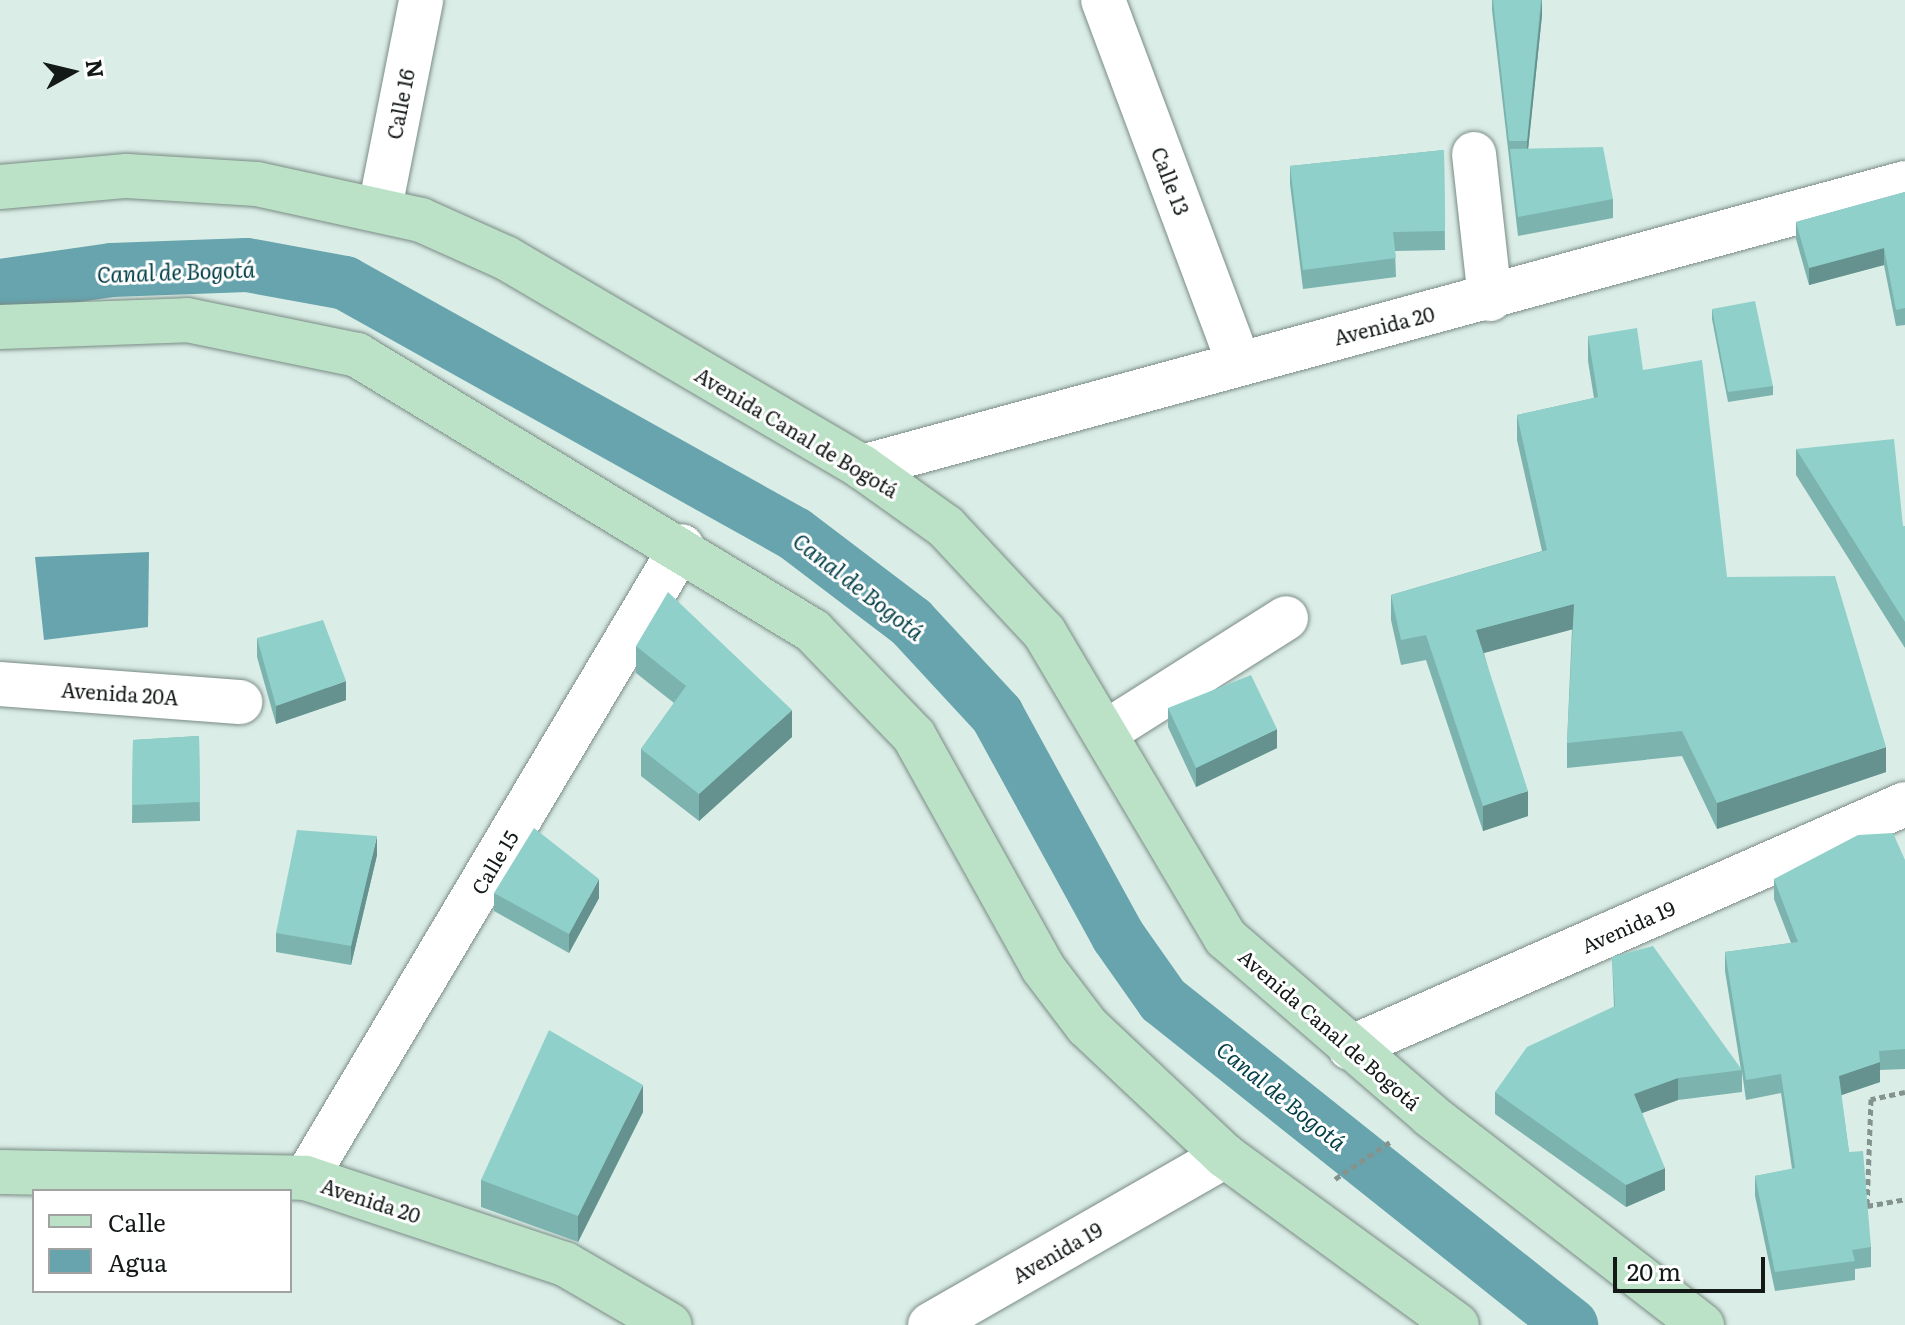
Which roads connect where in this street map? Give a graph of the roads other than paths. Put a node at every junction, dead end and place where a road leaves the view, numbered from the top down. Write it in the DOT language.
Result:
graph roads {
  1 [pos="421,0"];
  2 [pos="1103,0"];
  3 [pos="1474,154"];
  4 [pos="1905,183"];
  5 [pos="0,187"];
  6 [pos="380,208"];
  7 [pos="1490,299"];
  8 [pos="0,327"];
  9 [pos="1238,361"];
  10 [pos="862,467"];
  11 [pos="682,546"];
  12 [pos="1286,618"];
  13 [pos="0,684"];
  14 [pos="240,702"];
  15 [pos="1106,732"];
  16 [pos="1905,804"];
  17 [pos="1350,1048"];
  18 [pos="1225,1156"];
  19 [pos="0,1172"];
  20 [pos="306,1178"];
  21 [pos="664,1323"];
  22 [pos="930,1325"];
  23 [pos="1457,1325"];
  24 [pos="1702,1325"];
  1 -- 6 [label="street, Calle 16"];
  2 -- 9 [label="street, Calle 13"];
  3 -- 7 [label="street"];
  4 -- 7 [label="street, Avenida 20"];
  5 -- 6 [label="main road, Avenida Canal de Bogotá"];
  6 -- 10 [label="main road, Avenida Canal de Bogotá"];
  7 -- 9 [label="street, Avenida 20"];
  8 -- 11 [label="main road"];
  9 -- 10 [label="street, Avenida 20"];
  10 -- 15 [label="main road, Avenida Canal de Bogotá"];
  11 -- 18 [label="main road"];
  11 -- 20 [label="street, Calle 15"];
  12 -- 15 [label="street"];
  13 -- 14 [label="street, Avenida 20A"];
  15 -- 17 [label="main road, Avenida Canal de Bogotá"];
  16 -- 17 [label="street, Avenida 19"];
  17 -- 24 [label="main road, Avenida Canal de Bogotá"];
  18 -- 22 [label="street, Avenida 19"];
  18 -- 23 [label="main road"];
  19 -- 20 [label="main road, Avenida 20"];
  20 -- 21 [label="main road, Avenida 20"];
}
